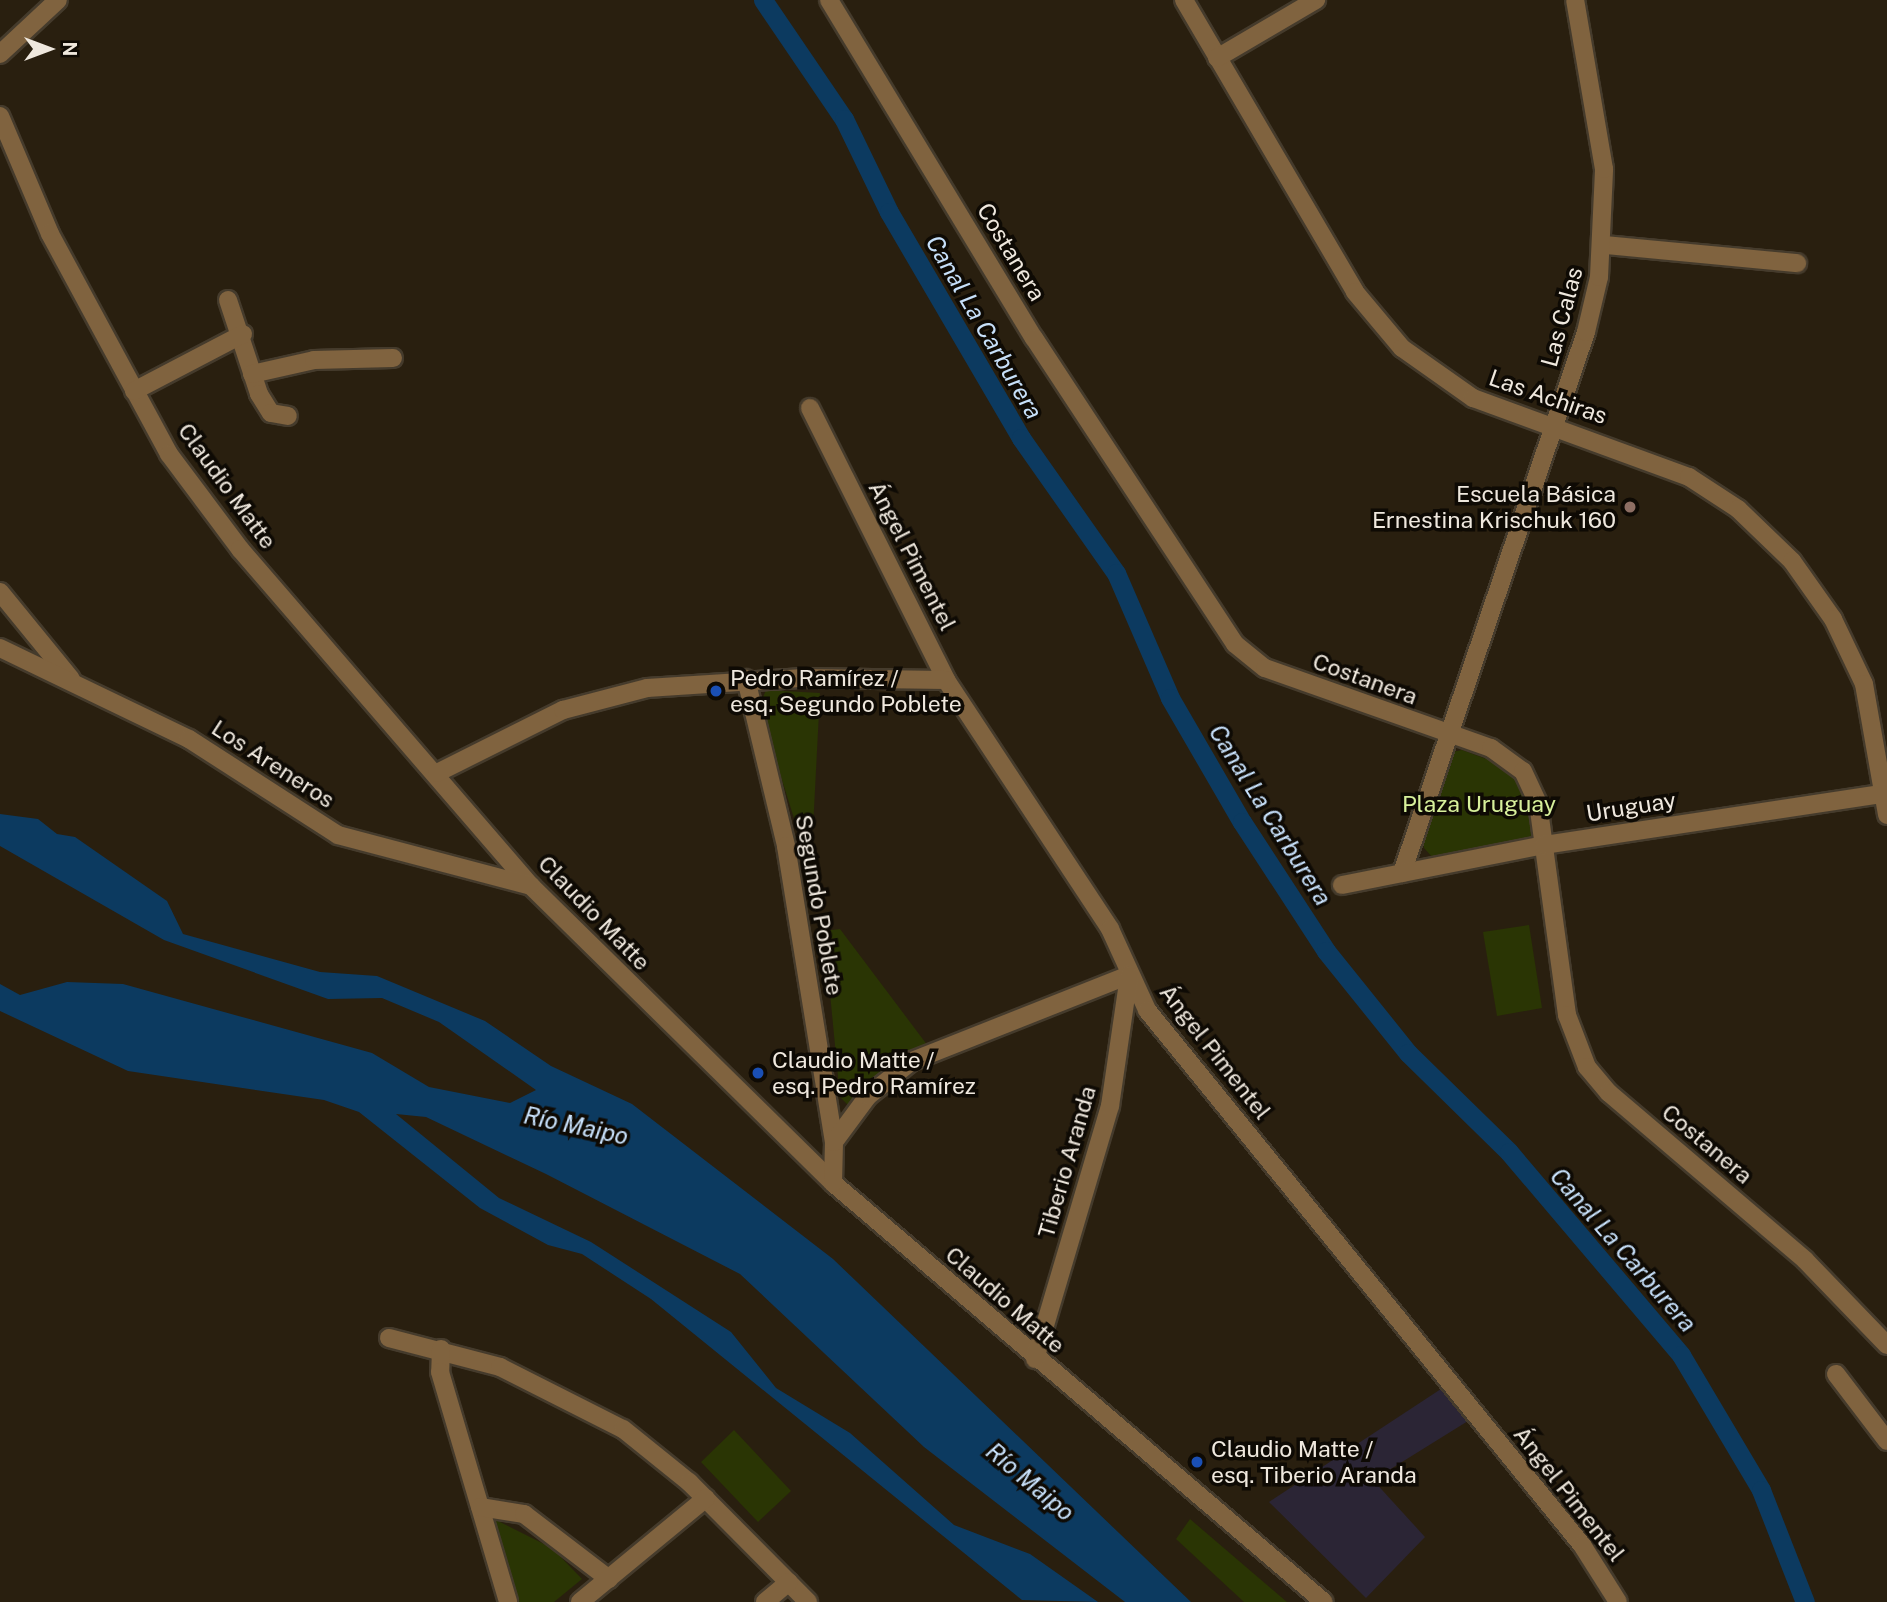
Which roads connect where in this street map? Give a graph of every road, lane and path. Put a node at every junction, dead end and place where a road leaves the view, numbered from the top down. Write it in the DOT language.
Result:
graph roads {
  1 [pos="58,0"];
  2 [pos="829,0"];
  3 [pos="1184,0"];
  4 [pos="1316,0"];
  5 [pos="1575,0"];
  6 [pos="0,54"];
  7 [pos="1217,58"];
  8 [pos="0,116"];
  9 [pos="1605,246"];
  10 [pos="1797,263"];
  11 [pos="228,300"];
  12 [pos="243,334"];
  13 [pos="393,358"];
  14 [pos="252,374"];
  15 [pos="134,391"];
  16 [pos="810,408"];
  17 [pos="288,416"];
  18 [pos="1554,427"];
  19 [pos="0,592"];
  20 [pos="0,648"];
  21 [pos="746,679"];
  22 [pos="946,680"];
  23 [pos="74,682"];
  24 [pos="1446,734"];
  25 [pos="436,774"];
  26 [pos="1885,793"];
  27 [pos="1887,815"];
  28 [pos="1544,845"];
  29 [pos="1402,873"];
  30 [pos="1342,885"];
  31 [pos="531,886"];
  32 [pos="1129,975"];
  33 [pos="834,1142"];
  34 [pos="833,1183"];
  35 [pos="388,1338"];
  36 [pos="1887,1345"];
  37 [pos="441,1349"];
  38 [pos="1035,1359"];
  39 [pos="1836,1374"];
  40 [pos="1887,1441"];
  41 [pos="706,1498"];
  42 [pos="480,1507"];
  43 [pos="609,1578"];
  44 [pos="789,1582"];
  45 [pos="508,1602"];
  46 [pos="580,1602"];
  47 [pos="765,1602"];
  48 [pos="808,1602"];
  49 [pos="1324,1602"];
  50 [pos="1618,1602"];
  1 -- 6 [label="street"];
  2 -- 24 [label="street, Costanera"];
  3 -- 7 [label="street, Las Achiras"];
  4 -- 7 [label="street"];
  5 -- 9 [label="street, Las Calas"];
  7 -- 18 [label="street, Las Achiras"];
  8 -- 15 [label="street, Claudio Matte"];
  9 -- 10 [label="street"];
  9 -- 18 [label="street, Las Calas"];
  11 -- 12 [label="street"];
  12 -- 14 [label="street"];
  12 -- 15 [label="street"];
  13 -- 14 [label="street"];
  14 -- 17 [label="street"];
  15 -- 25 [label="street, Claudio Matte"];
  16 -- 22 [label="street, Ángel Pimentel"];
  18 -- 24 [label="street, Las Calas"];
  18 -- 26 [label="street, Las Achiras"];
  19 -- 23 [label="street"];
  20 -- 23 [label="street, Los Areneros"];
  21 -- 22 [label="street"];
  21 -- 25 [label="street"];
  21 -- 33 [label="street, Segundo Poblete"];
  22 -- 32 [label="street, Ángel Pimentel"];
  23 -- 31 [label="street, Los Areneros"];
  24 -- 28 [label="street, Costanera"];
  24 -- 29 [label="street, Las Calas"];
  25 -- 31 [label="street, Claudio Matte"];
  26 -- 27 [label="street, Las Achiras"];
  26 -- 28 [label="street, Uruguay"];
  28 -- 29 [label="street, Uruguay"];
  28 -- 36 [label="street, Costanera"];
  29 -- 30 [label="street, Uruguay"];
  31 -- 34 [label="street, Claudio Matte"];
  32 -- 33 [label="street"];
  32 -- 38 [label="street, Tiberio Aranda"];
  32 -- 50 [label="street, Ángel Pimentel"];
  33 -- 34 [label="street, Segundo Poblete"];
  34 -- 38 [label="street, Claudio Matte"];
  35 -- 37 [label="street"];
  37 -- 41 [label="street"];
  37 -- 42 [label="street"];
  38 -- 49 [label="street, Claudio Matte"];
  39 -- 40 [label="street"];
  41 -- 43 [label="street"];
  41 -- 44 [label="street"];
  42 -- 43 [label="street"];
  42 -- 45 [label="street"];
  43 -- 46 [label="street"];
  44 -- 47 [label="street"];
  44 -- 48 [label="street"];
}
